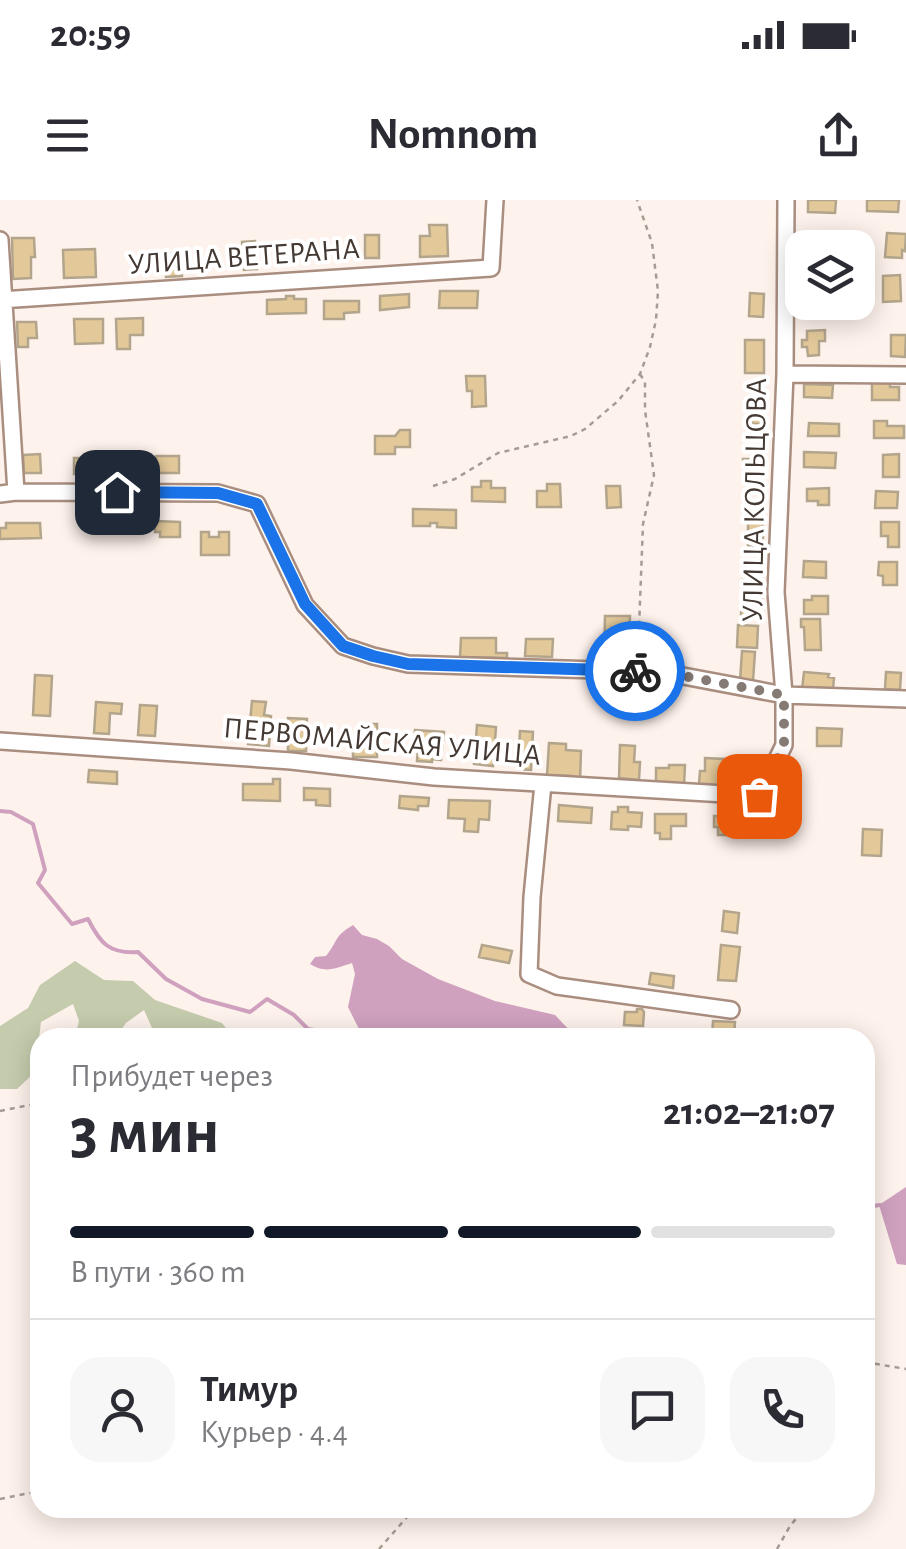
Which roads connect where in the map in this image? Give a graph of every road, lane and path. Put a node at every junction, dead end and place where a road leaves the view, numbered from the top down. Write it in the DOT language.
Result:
graph roads {
  1 [pos="495,200"];
  2 [pos="638,200"];
  3 [pos="786,200"];
  4 [pos="0,240"];
  5 [pos="2,300"];
  6 [pos="640,374"];
  7 [pos="786,374"];
  8 [pos="906,374"];
  9 [pos="432,486"];
  10 [pos="8,493"];
  11 [pos="662,672"];
  12 [pos="784,695"];
  13 [pos="906,699"];
  14 [pos="0,741"];
  15 [pos="543,784"];
  16 [pos="759,796"];
  17 [pos="732,1010"];
  18 [pos="30,1105"];
  19 [pos="0,1111"];
  20 [pos="875,1364"];
  21 [pos="906,1369"];
  22 [pos="30,1494"];
  23 [pos="0,1500"];
  24 [pos="405,1518"];
  25 [pos="797,1518"];
  26 [pos="379,1549"];
  27 [pos="777,1549"];
  1 -- 5 [label="street, УЛИЦА ВЕТЕРАНА"];
  2 -- 6 [label="path"];
  3 -- 7 [label="street, УЛИЦА КОЛЬЦОВА"];
  4 -- 5 [label="street"];
  5 -- 10 [label="street"];
  6 -- 9 [label="path"];
  6 -- 11 [label="path"];
  7 -- 8 [label="street"];
  7 -- 12 [label="street, УЛИЦА КОЛЬЦОВА"];
  10 -- 11 [label="street"];
  11 -- 12 [label="street"];
  12 -- 13 [label="street"];
  12 -- 16 [label="street, УЛИЦА КОЛЬЦОВА"];
  14 -- 15 [label="street, ПЕРВОМАЙСКАЯ УЛИЦА"];
  15 -- 16 [label="street, ПЕРВОМАЙСКАЯ УЛИЦА"];
  15 -- 17 [label="street"];
  18 -- 19 [label="path"];
  20 -- 21 [label="path"];
  22 -- 23 [label="path"];
  24 -- 26 [label="path"];
  25 -- 27 [label="path"];
}
